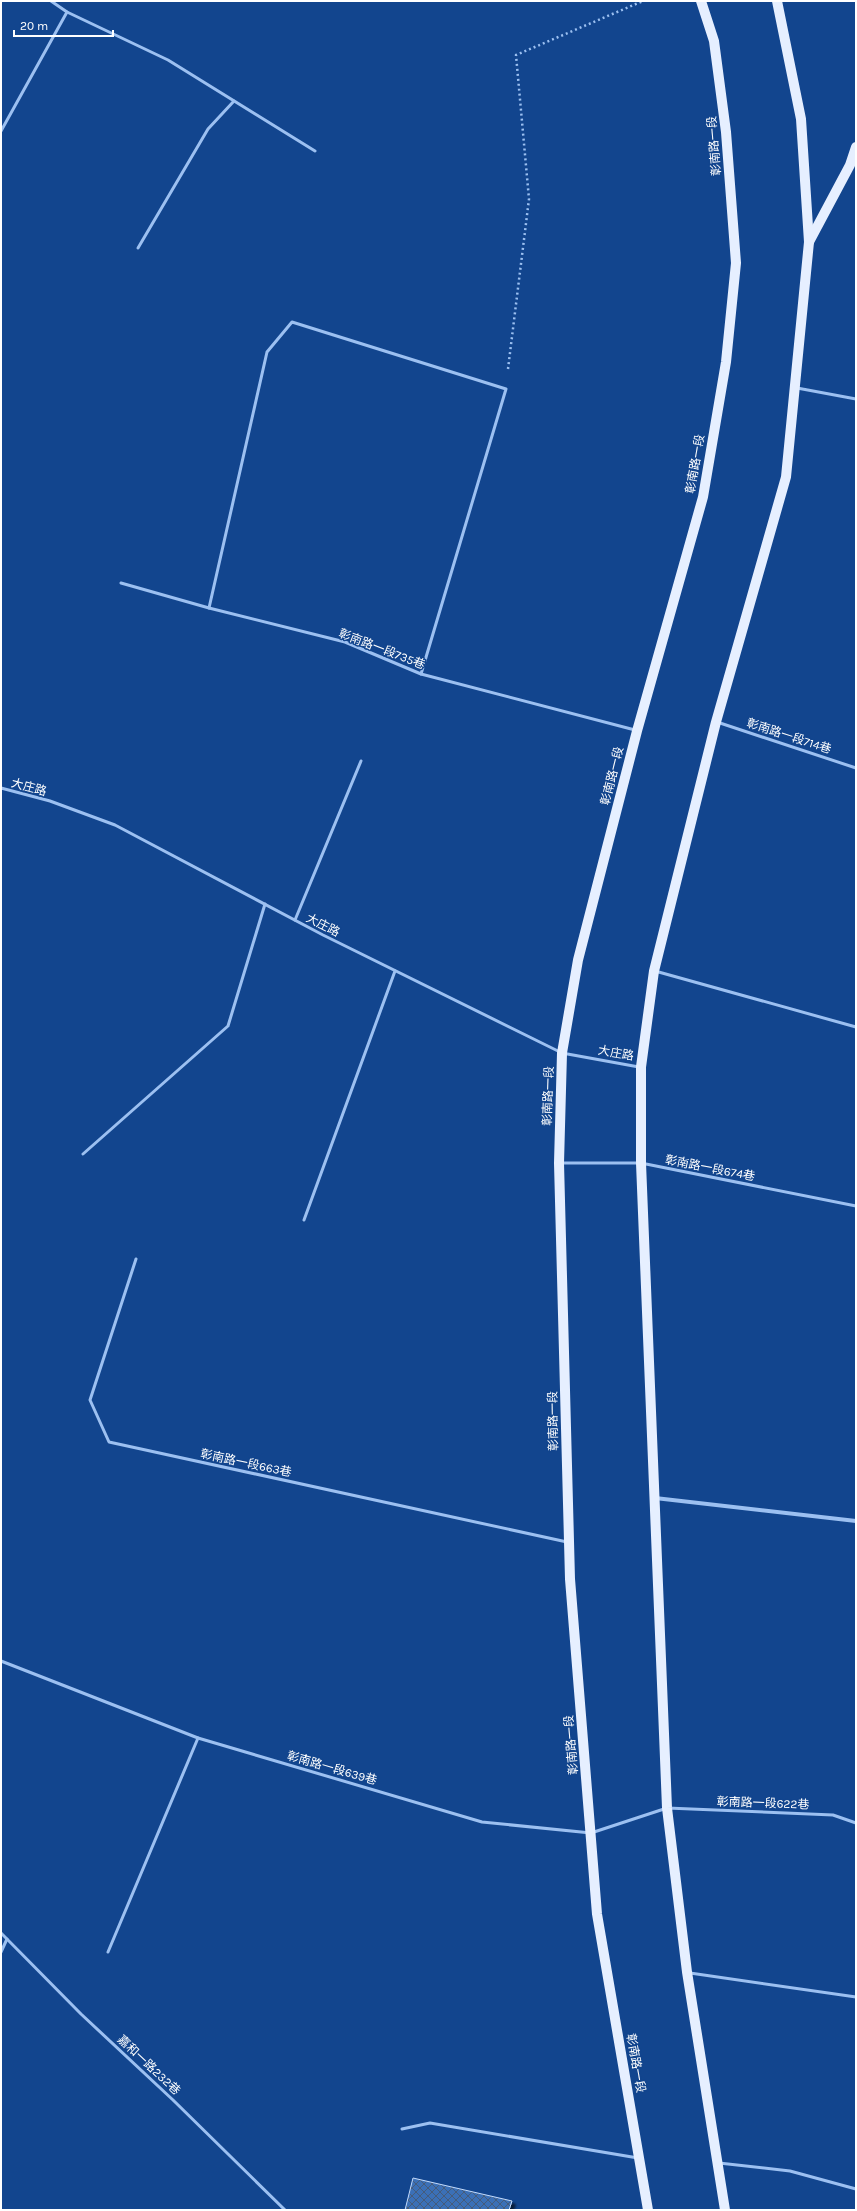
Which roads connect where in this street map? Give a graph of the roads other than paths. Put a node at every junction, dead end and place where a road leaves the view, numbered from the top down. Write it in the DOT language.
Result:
graph roads {
  1 [pos="51,1"];
  2 [pos="701,1"];
  3 [pos="777,1"];
  4 [pos="67,12"];
  5 [pos="234,101"];
  6 [pos="1,131"];
  7 [pos="856,147"];
  8 [pos="315,151"];
  9 [pos="809,242"];
  10 [pos="138,248"];
  11 [pos="795,387"];
  12 [pos="856,399"];
  13 [pos="121,584"];
  14 [pos="208,608"];
  15 [pos="421,674"];
  16 [pos="716,722"];
  17 [pos="637,730"];
  18 [pos="361,761"];
  19 [pos="856,768"];
  20 [pos="1,788"];
  21 [pos="264,904"];
  22 [pos="295,920"];
  23 [pos="395,971"];
  24 [pos="654,971"];
  25 [pos="856,1027"];
  26 [pos="562,1053"];
  27 [pos="641,1067"];
  28 [pos="83,1154"];
  29 [pos="559,1162"];
  30 [pos="641,1163"];
  31 [pos="856,1206"];
  32 [pos="304,1220"];
  33 [pos="136,1260"];
  34 [pos="654,1498"];
  35 [pos="856,1521"];
  36 [pos="569,1542"];
  37 [pos="1,1661"];
  38 [pos="198,1738"];
  39 [pos="667,1808"];
  40 [pos="856,1823"];
  41 [pos="591,1833"];
  42 [pos="1,1934"];
  43 [pos="7,1939"];
  44 [pos="1,1952"];
  45 [pos="108,1952"];
  46 [pos="687,1972"];
  47 [pos="856,1997"];
  48 [pos="402,2130"];
  49 [pos="640,2158"];
  50 [pos="718,2163"];
  51 [pos="856,2189"];
  52 [pos="286,2210"];
  53 [pos="648,2210"];
  54 [pos="725,2210"];
  1 -- 4 [label="lane"];
  2 -- 17 [label="main road, 彰南路一段"];
  3 -- 9 [label="main road"];
  4 -- 5 [label="lane"];
  4 -- 6 [label="lane"];
  5 -- 8 [label="lane"];
  5 -- 10 [label="lane"];
  7 -- 9 [label="main road"];
  9 -- 11 [label="main road"];
  11 -- 12 [label="lane"];
  11 -- 16 [label="main road"];
  13 -- 14 [label="lane, 彰南路一段735巷"];
  14 -- 15 [label="lane, 彰南路一段735巷"];
  14 -- 15 [label="lane"];
  15 -- 17 [label="lane, 彰南路一段735巷"];
  16 -- 19 [label="lane, 彰南路一段714巷"];
  16 -- 24 [label="main road"];
  17 -- 26 [label="main road, 彰南路一段"];
  18 -- 22 [label="lane"];
  20 -- 21 [label="lane, 大庄路"];
  21 -- 22 [label="lane, 大庄路"];
  21 -- 28 [label="lane"];
  22 -- 23 [label="lane, 大庄路"];
  23 -- 26 [label="lane, 大庄路"];
  23 -- 32 [label="lane"];
  24 -- 25 [label="lane"];
  24 -- 27 [label="main road"];
  26 -- 27 [label="lane, 大庄路"];
  26 -- 29 [label="main road, 彰南路一段"];
  27 -- 30 [label="main road"];
  29 -- 30 [label="lane, 彰南路一段674巷"];
  29 -- 36 [label="main road, 彰南路一段"];
  30 -- 31 [label="lane, 彰南路一段674巷"];
  30 -- 34 [label="main road"];
  33 -- 36 [label="lane, 彰南路一段663巷"];
  34 -- 35 [label="street"];
  34 -- 39 [label="main road"];
  36 -- 41 [label="main road, 彰南路一段"];
  37 -- 38 [label="lane, 彰南路一段639巷"];
  38 -- 41 [label="lane, 彰南路一段639巷"];
  38 -- 45 [label="lane"];
  39 -- 40 [label="lane, 彰南路一段622巷"];
  39 -- 41 [label="lane, 彰南路一段639巷"];
  39 -- 46 [label="main road"];
  41 -- 49 [label="main road, 彰南路一段"];
  42 -- 43 [label="lane, 嘉和一路232巷"];
  43 -- 44 [label="lane"];
  43 -- 52 [label="lane, 嘉和一路232巷"];
  46 -- 47 [label="lane"];
  46 -- 50 [label="main road"];
  48 -- 49 [label="lane"];
  49 -- 53 [label="main road, 彰南路一段"];
  50 -- 51 [label="lane"];
  50 -- 54 [label="main road"];
}
